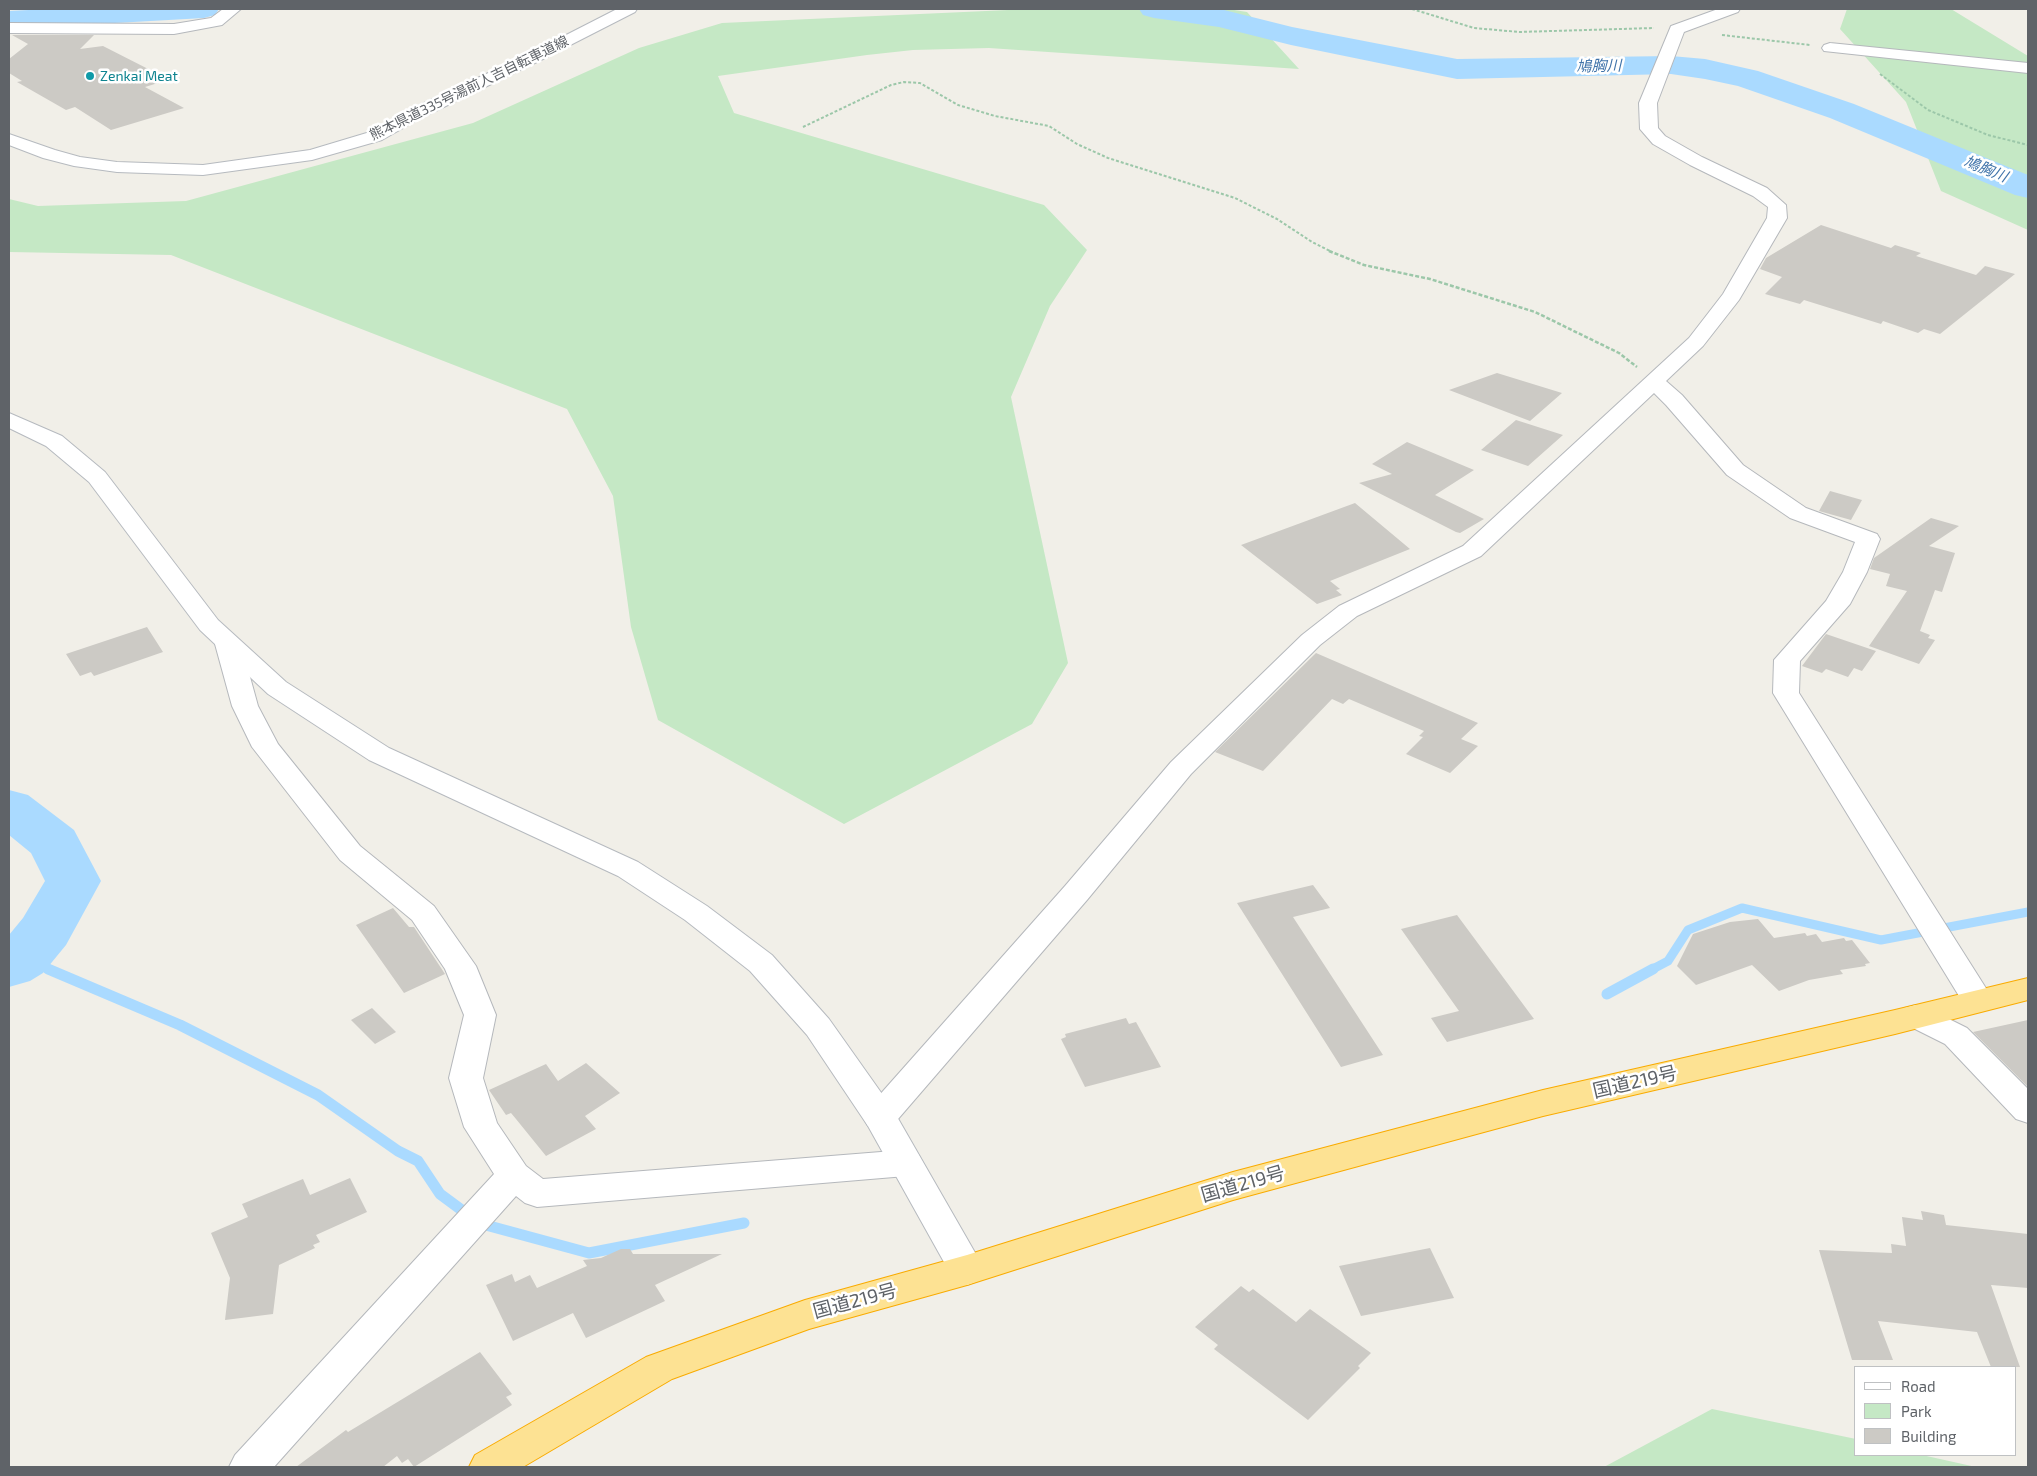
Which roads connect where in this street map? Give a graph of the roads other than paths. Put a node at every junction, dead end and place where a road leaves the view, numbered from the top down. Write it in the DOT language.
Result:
graph roads {
  1 [pos="233,9"];
  2 [pos="629,9"];
  3 [pos="1732,9"];
  4 [pos="9,28"];
  5 [pos="1830,48"];
  6 [pos="2028,68"];
  7 [pos="9,139"];
  8 [pos="1654,382"];
  9 [pos="9,420"];
  10 [pos="228,644"];
  11 [pos="2028,988"];
  12 [pos="1978,1001"];
  13 [pos="1916,1016"];
  14 [pos="2028,1110"];
  15 [pos="880,1117"];
  16 [pos="906,1163"];
  17 [pos="514,1175"];
  18 [pos="967,1270"];
  19 [pos="249,1467"];
  20 [pos="491,1467"];
  1 -- 4 [label="street"];
  2 -- 7 [label="street, 熊本県道335号湯前人吉自転車道線"];
  3 -- 8 [label="street"];
  5 -- 6 [label="street"];
  8 -- 12 [label="street"];
  8 -- 15 [label="street"];
  9 -- 10 [label="street"];
  10 -- 15 [label="street"];
  10 -- 17 [label="street"];
  11 -- 12 [label="highway, 国道219号"];
  12 -- 13 [label="highway, 国道219号"];
  13 -- 14 [label="street"];
  13 -- 18 [label="highway, 国道219号"];
  15 -- 16 [label="street"];
  16 -- 17 [label="street"];
  16 -- 18 [label="street"];
  17 -- 19 [label="street"];
  18 -- 20 [label="highway, 国道219号"];
}
